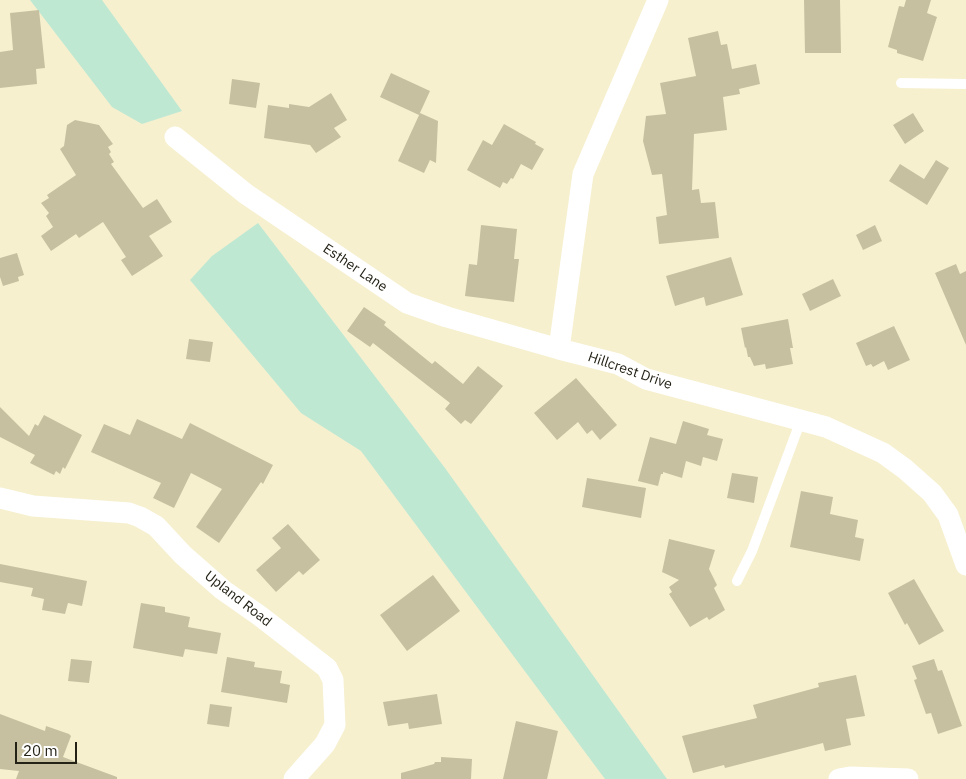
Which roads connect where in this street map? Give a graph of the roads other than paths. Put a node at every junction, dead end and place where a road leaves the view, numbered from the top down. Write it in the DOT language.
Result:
graph roads {
  1 [pos="658,0"];
  2 [pos="900,82"];
  3 [pos="966,84"];
  4 [pos="175,137"];
  5 [pos="560,349"];
  6 [pos="801,420"];
  7 [pos="0,498"];
  8 [pos="966,565"];
  9 [pos="737,581"];
  10 [pos="294,779"];
  11 [pos="839,779"];
  12 [pos="908,779"];
  1 -- 5 [label="street"];
  2 -- 3 [label="lane"];
  4 -- 5 [label="street, Esther Lane"];
  5 -- 6 [label="street, Hillcrest Drive"];
  6 -- 8 [label="street, Hillcrest Drive"];
  6 -- 9 [label="lane"];
  7 -- 10 [label="street, Upland Road"];
  11 -- 12 [label="street"];
}
